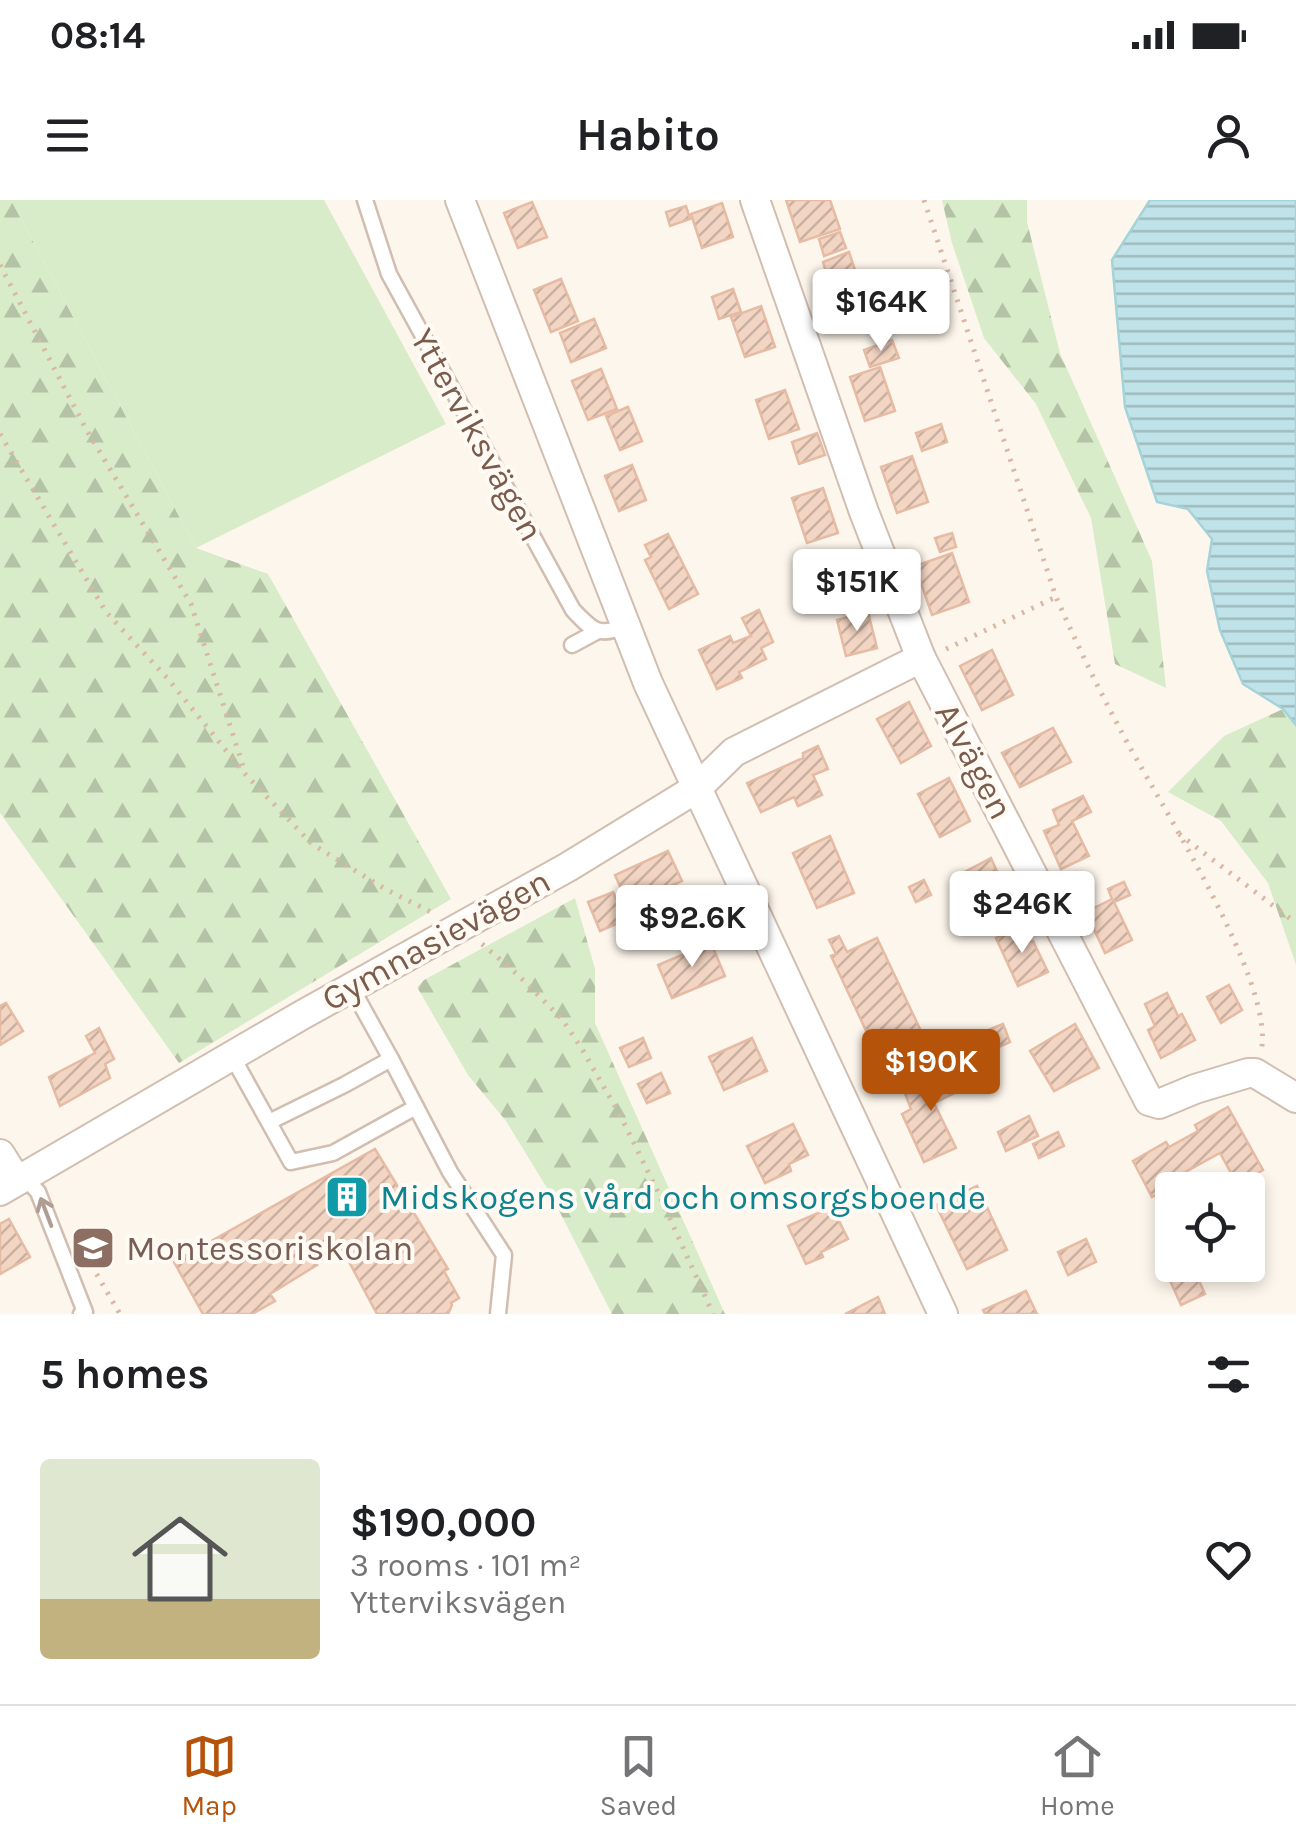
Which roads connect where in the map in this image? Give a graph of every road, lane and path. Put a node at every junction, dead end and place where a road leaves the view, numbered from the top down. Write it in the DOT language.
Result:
graph roads {
  1 [pos="365,200"];
  2 [pos="460,200"];
  3 [pos="755,200"];
  4 [pos="924,200"];
  5 [pos="0,266"];
  6 [pos="0,434"];
  7 [pos="1056,597"];
  8 [pos="612,629"];
  9 [pos="572,644"];
  10 [pos="921,658"];
  11 [pos="246,775"];
  12 [pos="697,788"];
  13 [pos="1176,832"];
  14 [pos="1296,922"];
  15 [pos="461,926"];
  16 [pos="352,987"];
  17 [pos="232,1056"];
  18 [pos="391,1058"];
  19 [pos="1255,1073"];
  20 [pos="1296,1098"];
  21 [pos="416,1107"];
  22 [pos="269,1122"];
  23 [pos="0,1154"];
  24 [pos="13,1183"];
  25 [pos="81,1314"];
  26 [pos="498,1314"];
  27 [pos="713,1314"];
  28 [pos="943,1314"];
  1 -- 8 [label="lane, Ytterviksvägen"];
  2 -- 8 [label="street, Ytterviksvägen"];
  3 -- 10 [label="street, Alvägen"];
  4 -- 7 [label="path"];
  5 -- 11 [label="path"];
  6 -- 11 [label="path"];
  7 -- 10 [label="path"];
  7 -- 13 [label="path"];
  8 -- 9 [label="lane"];
  8 -- 12 [label="street, Ytterviksvägen"];
  10 -- 12 [label="street, Gymnasievägen"];
  10 -- 19 [label="street, Alvägen"];
  11 -- 15 [label="path"];
  12 -- 15 [label="street, Gymnasievägen"];
  12 -- 28 [label="street, Ytterviksvägen"];
  13 -- 14 [label="path"];
  13 -- 19 [label="path"];
  15 -- 16 [label="street, Gymnasievägen"];
  15 -- 27 [label="path"];
  16 -- 17 [label="street, Gymnasievägen"];
  16 -- 18 [label="lane"];
  17 -- 22 [label="lane"];
  17 -- 24 [label="street, Gymnasievägen"];
  18 -- 21 [label="lane"];
  18 -- 22 [label="lane"];
  19 -- 20 [label="street"];
  21 -- 22 [label="lane"];
  21 -- 26 [label="lane"];
  23 -- 24 [label="street"];
  25 -- 24 [label="lane, one-way"];
}
